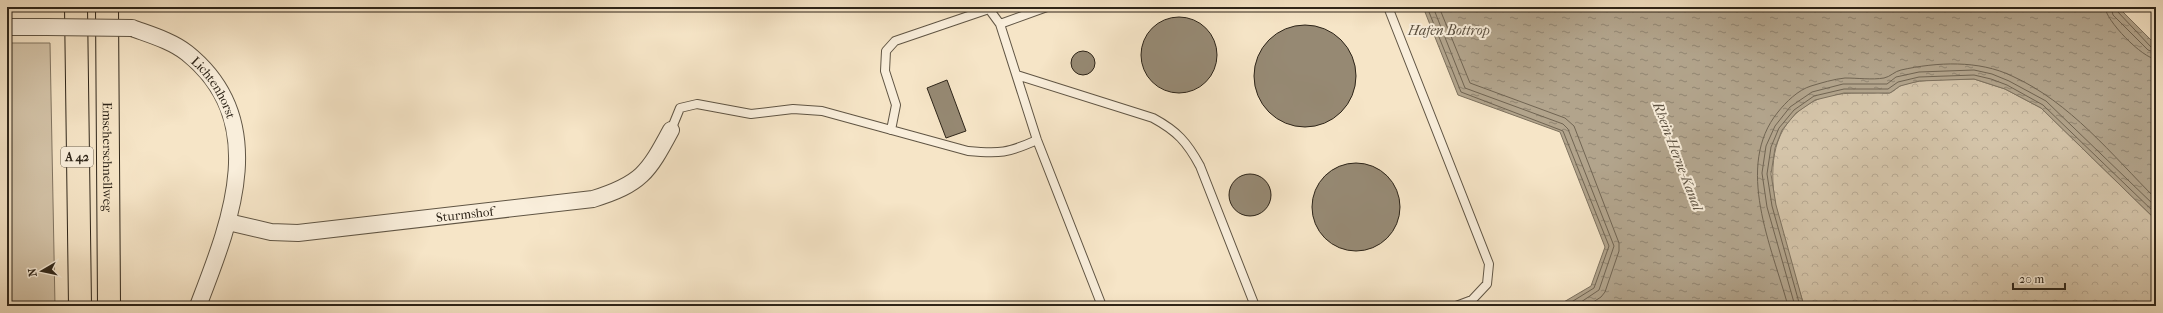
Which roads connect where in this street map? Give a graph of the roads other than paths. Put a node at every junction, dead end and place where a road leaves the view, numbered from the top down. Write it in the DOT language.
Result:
graph roads {
  1 [pos="76,7"];
  2 [pos="107,7"];
  3 [pos="1047,7"];
  4 [pos="1388,7"];
  5 [pos="1000,24"];
  6 [pos="7,27"];
  7 [pos="1017,75"];
  8 [pos="671,130"];
  9 [pos="891,130"];
  10 [pos="1038,140"];
  11 [pos="228,222"];
  12 [pos="80,306"];
  13 [pos="109,306"];
  14 [pos="198,306"];
  15 [pos="1102,306"];
  16 [pos="1255,306"];
  17 [pos="1456,306"];
  1 -- 12 [label="highway, A 42"];
  2 -- 13 [label="highway, Emscherschnellweg / A 42"];
  3 -- 5 [label="lane"];
  4 -- 17 [label="lane"];
  5 -- 7 [label="lane"];
  5 -- 9 [label="lane"];
  6 -- 11 [label="street, Lichtenhorst, bridge"];
  7 -- 10 [label="lane"];
  7 -- 16 [label="lane"];
  8 -- 9 [label="lane"];
  8 -- 11 [label="street, Sturmshof"];
  9 -- 10 [label="lane"];
  10 -- 15 [label="lane"];
  11 -- 14 [label="street, Lichtenhorst"];
}
